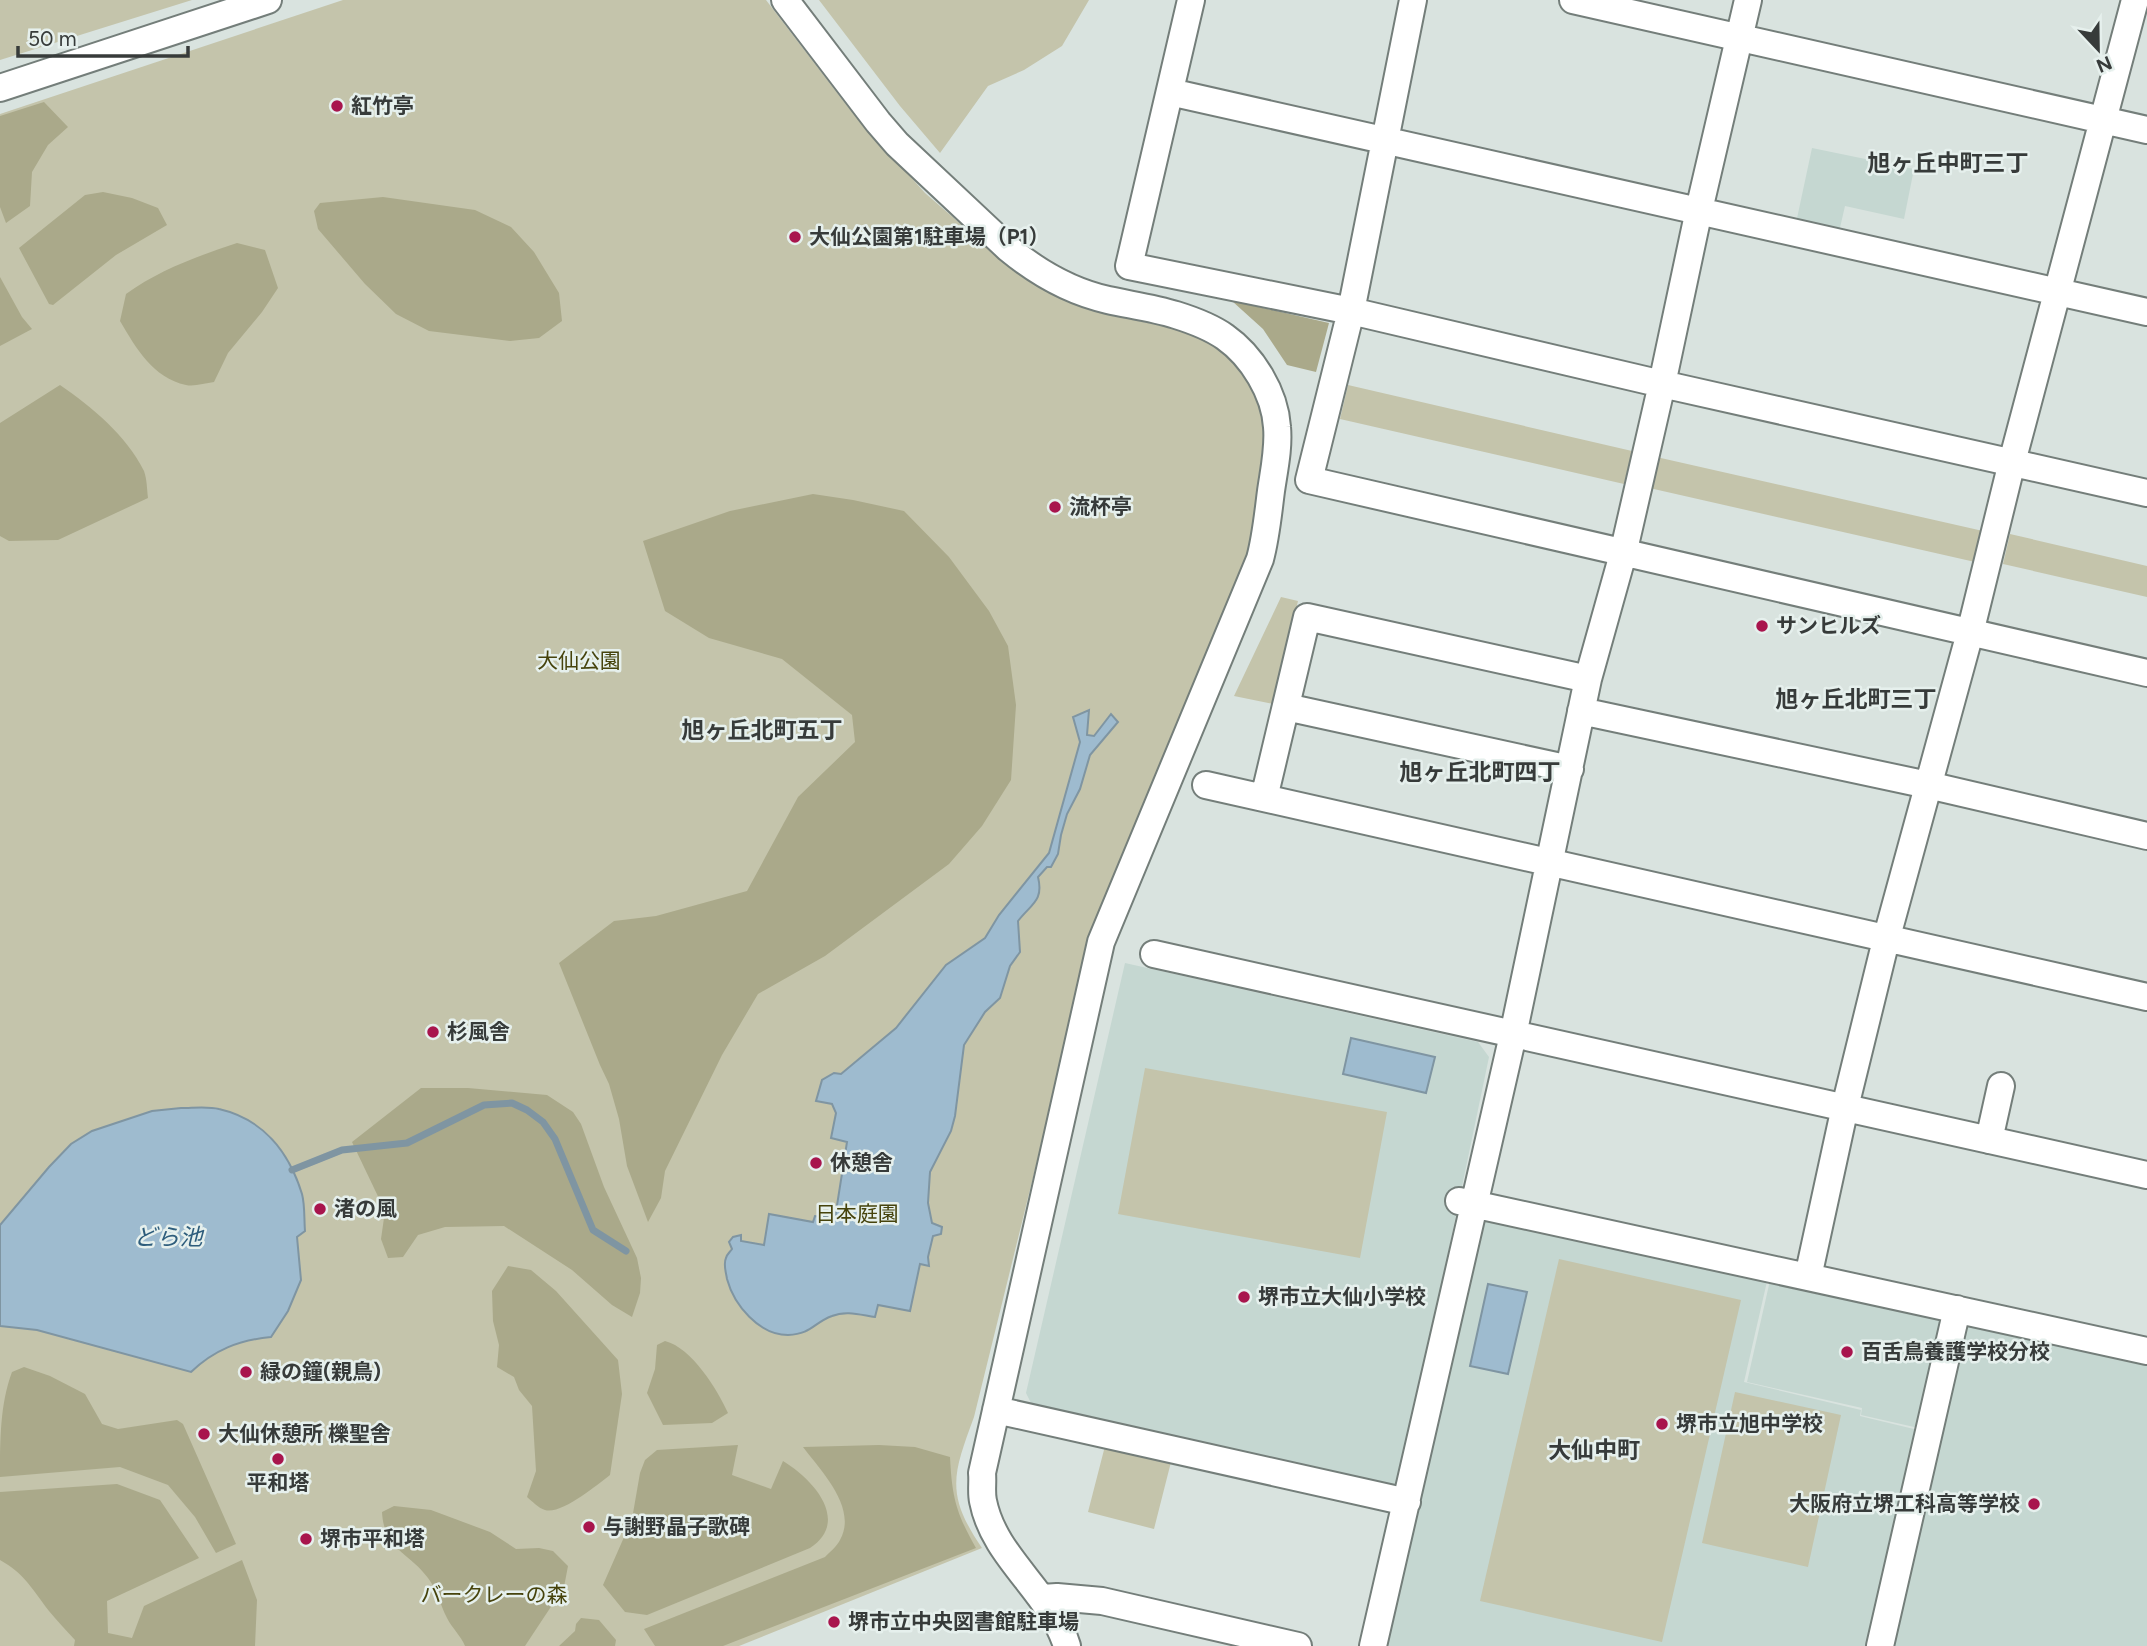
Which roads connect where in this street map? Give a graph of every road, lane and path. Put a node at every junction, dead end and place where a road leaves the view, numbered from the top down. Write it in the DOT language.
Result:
graph roads {
  1 [pos="268,0"];
  2 [pos="785,0"];
  3 [pos="1191,0"];
  4 [pos="1413,0"];
  5 [pos="1573,0"];
  6 [pos="1748,0"];
  7 [pos="2135,0"];
  8 [pos="1741,38"];
  9 [pos="0,88"];
  10 [pos="1170,92"];
  11 [pos="2104,120"];
  12 [pos="2147,130"];
  13 [pos="1385,140"];
  14 [pos="1699,210"];
  15 [pos="2057,293"];
  16 [pos="1351,311"];
  17 [pos="2147,312"];
  18 [pos="1662,384"];
  19 [pos="2012,462"];
  20 [pos="2147,493"];
  21 [pos="1623,554"];
  22 [pos="1970,633"];
  23 [pos="2147,673"];
  24 [pos="1588,679"];
  25 [pos="1286,707"];
  26 [pos="1581,711"];
  27 [pos="1570,769"];
  28 [pos="1206,785"];
  29 [pos="1928,785"];
  30 [pos="1264,798"];
  31 [pos="2147,836"];
  32 [pos="1551,863"];
  33 [pos="1886,940"];
  34 [pos="1154,954"];
  35 [pos="2147,997"];
  36 [pos="1513,1035"];
  37 [pos="2001,1086"];
  38 [pos="1845,1107"];
  39 [pos="1989,1140"];
  40 [pos="2147,1175"];
  41 [pos="1466,1202"];
  42 [pos="1808,1277"];
  43 [pos="1957,1309"];
  44 [pos="2147,1351"];
  45 [pos="996,1410"];
  46 [pos="1407,1502"];
  47 [pos="1042,1598"];
  48 [pos="1067,1646"];
  49 [pos="1298,1646"];
  50 [pos="1373,1646"];
  51 [pos="1880,1646"];
  1 -- 9 [label="street"];
  2 -- 45 [label="street"];
  3 -- 10 [label="street"];
  4 -- 13 [label="street"];
  5 -- 8 [label="street"];
  6 -- 8 [label="street"];
  7 -- 11 [label="street"];
  8 -- 11 [label="street"];
  8 -- 14 [label="street"];
  10 -- 13 [label="street"];
  10 -- 16 [label="street"];
  11 -- 12 [label="street"];
  11 -- 15 [label="street"];
  13 -- 14 [label="street"];
  13 -- 16 [label="street"];
  14 -- 15 [label="street"];
  14 -- 18 [label="street"];
  15 -- 17 [label="street"];
  15 -- 19 [label="street"];
  16 -- 18 [label="street"];
  16 -- 21 [label="street"];
  18 -- 19 [label="street"];
  18 -- 21 [label="street"];
  19 -- 20 [label="street"];
  19 -- 22 [label="street"];
  21 -- 22 [label="street"];
  21 -- 24 [label="street"];
  22 -- 23 [label="street"];
  22 -- 29 [label="street"];
  24 -- 25 [label="street"];
  24 -- 26 [label="street"];
  25 -- 27 [label="street"];
  25 -- 30 [label="street"];
  26 -- 27 [label="street"];
  26 -- 29 [label="street"];
  27 -- 32 [label="street"];
  28 -- 30 [label="street"];
  29 -- 31 [label="street"];
  29 -- 33 [label="street"];
  30 -- 32 [label="street"];
  32 -- 33 [label="street"];
  32 -- 36 [label="street"];
  33 -- 35 [label="street"];
  33 -- 38 [label="street"];
  34 -- 36 [label="street"];
  36 -- 38 [label="street"];
  36 -- 41 [label="street"];
  37 -- 39 [label="street"];
  38 -- 39 [label="street"];
  38 -- 42 [label="street"];
  39 -- 40 [label="street"];
  41 -- 42 [label="street"];
  41 -- 46 [label="street"];
  42 -- 43 [label="street"];
  43 -- 44 [label="street"];
  43 -- 51 [label="street"];
  45 -- 46 [label="street"];
  45 -- 47 [label="street"];
  46 -- 50 [label="street"];
  47 -- 48 [label="street"];
  47 -- 49 [label="street"];
}
